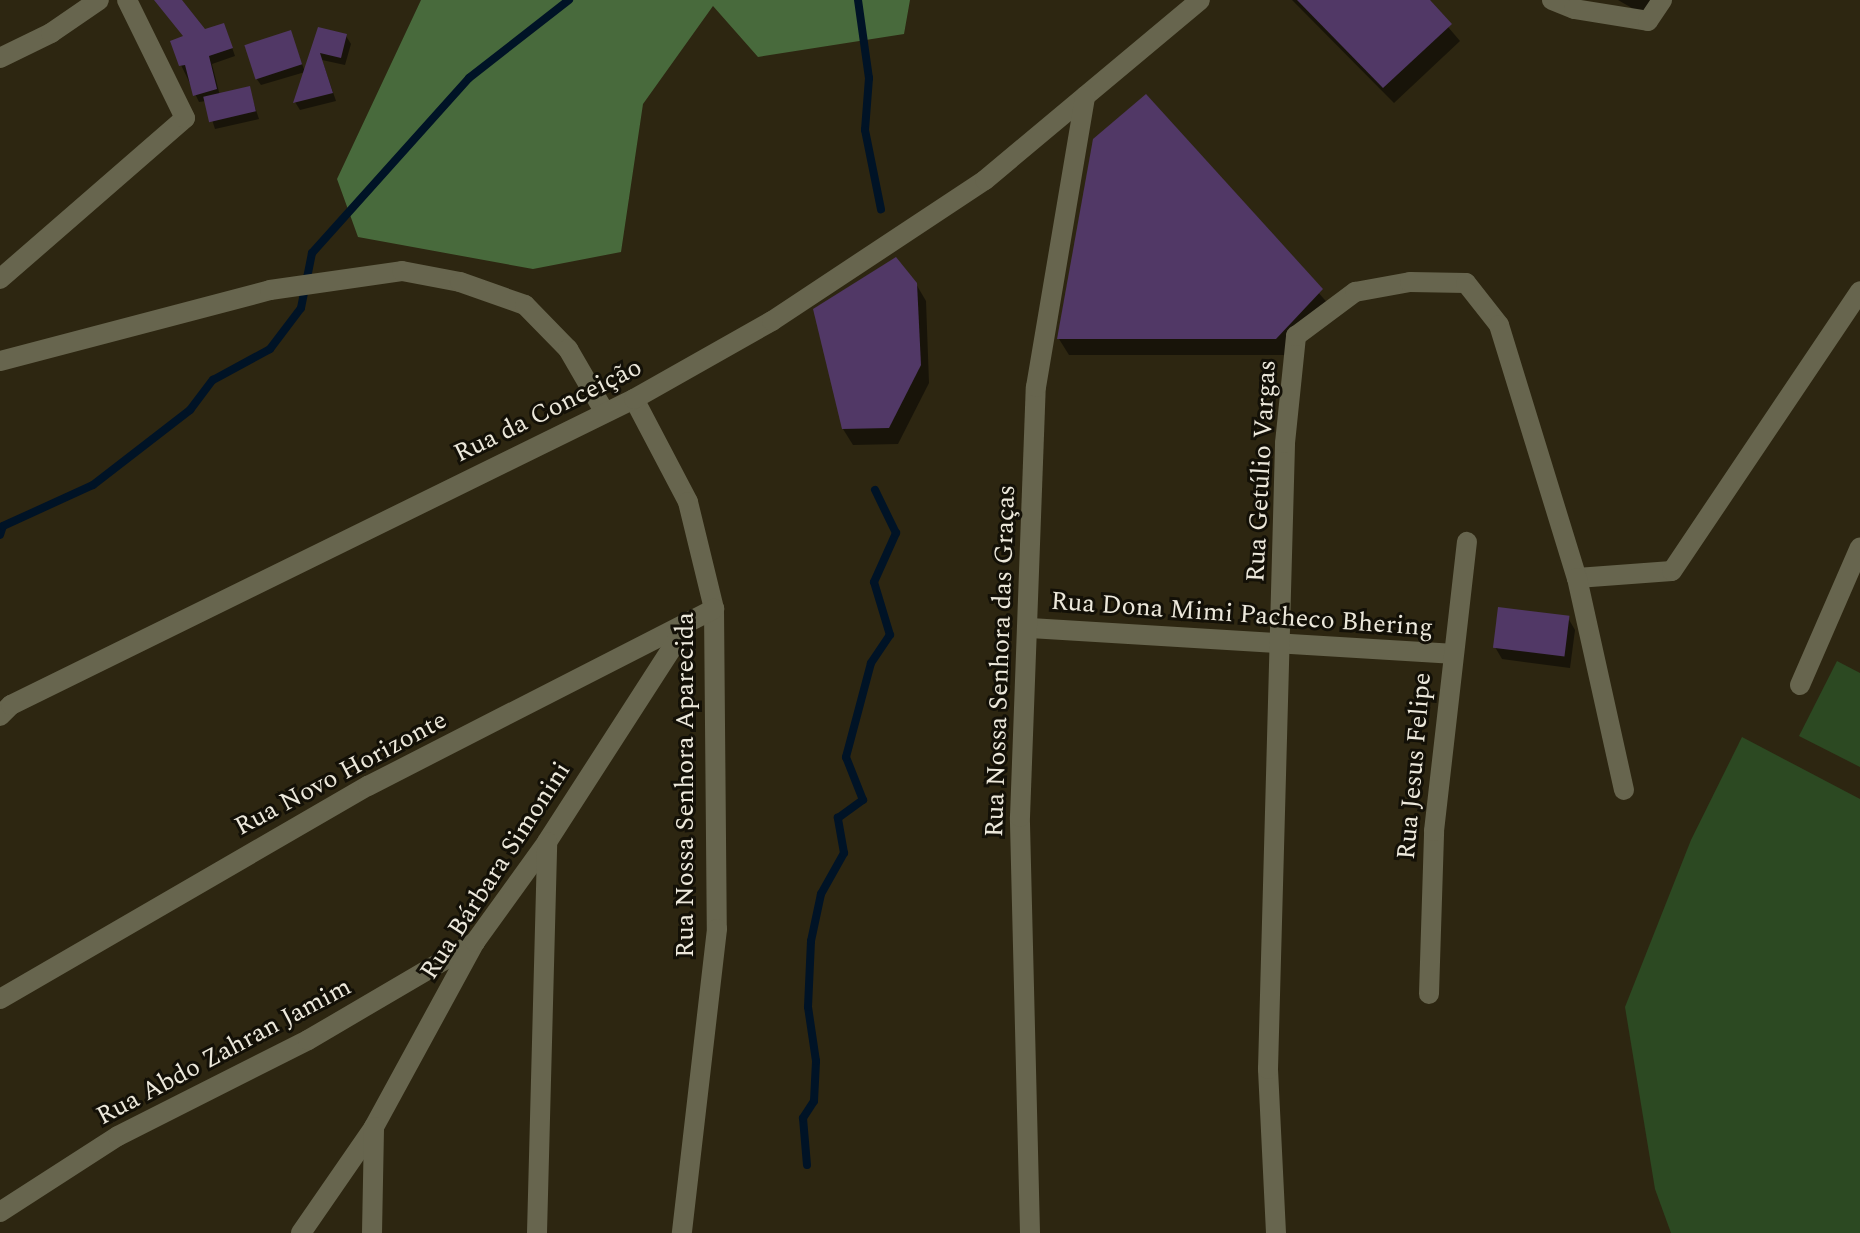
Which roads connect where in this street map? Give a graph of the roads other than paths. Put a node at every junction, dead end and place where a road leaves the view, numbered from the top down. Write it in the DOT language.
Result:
graph roads {
  1 [pos="99,0"];
  2 [pos="127,0"];
  3 [pos="1200,0"];
  4 [pos="1552,0"];
  5 [pos="1662,0"];
  6 [pos="0,58"];
  7 [pos="1085,96"];
  8 [pos="0,279"];
  9 [pos="1860,291"];
  10 [pos="0,361"];
  11 [pos="634,399"];
  12 [pos="604,411"];
  13 [pos="1467,542"];
  14 [pos="1860,547"];
  15 [pos="1577,578"];
  16 [pos="714,609"];
  17 [pos="689,622"];
  18 [pos="1030,628"];
  19 [pos="1281,642"];
  20 [pos="1451,654"];
  21 [pos="1800,685"];
  22 [pos="0,716"];
  23 [pos="1624,790"];
  24 [pos="547,842"];
  25 [pos="475,942"];
  26 [pos="1429,994"];
  27 [pos="0,999"];
  28 [pos="374,1127"];
  29 [pos="0,1212"];
  30 [pos="301,1233"];
  31 [pos="372,1233"];
  32 [pos="537,1233"];
  33 [pos="682,1233"];
  34 [pos="1030,1233"];
  35 [pos="1276,1233"];
  1 -- 6 [label="street"];
  2 -- 8 [label="street"];
  3 -- 7 [label="street, Rua da Conceição"];
  4 -- 5 [label="street"];
  7 -- 11 [label="street, Rua da Conceição"];
  7 -- 18 [label="street, Rua Nossa Senhora das Graças"];
  9 -- 15 [label="street"];
  10 -- 12 [label="street"];
  11 -- 12 [label="street, Rua da Conceição"];
  11 -- 16 [label="street, Rua Nossa Senhora Aparecida"];
  12 -- 22 [label="street, Rua da Conceição"];
  13 -- 20 [label="street, Rua Jesus Felipe"];
  14 -- 21 [label="street"];
  15 -- 19 [label="street, Rua Getúlio Vargas"];
  15 -- 23 [label="street, Rua Getúlio Vargas"];
  16 -- 17 [label="street, Rua Novo Horizonte"];
  16 -- 33 [label="street, Rua Nossa Senhora Aparecida"];
  17 -- 24 [label="street, Rua Bárbara Simonini"];
  17 -- 27 [label="street, Rua Novo Horizonte"];
  18 -- 19 [label="street, Rua Dona Mimi Pacheco Bhering"];
  18 -- 34 [label="street, Rua Nossa Senhora das Graças"];
  19 -- 20 [label="street, Rua Dona Mimi Pacheco Bhering"];
  19 -- 35 [label="street, Rua Getúlio Vargas"];
  20 -- 26 [label="street, Rua Jesus Felipe"];
  24 -- 25 [label="street, Rua Bárbara Simonini"];
  24 -- 32 [label="street"];
  25 -- 28 [label="street, Rua Bárbara Simonini"];
  25 -- 29 [label="street, Rua Abdo Zahran Jamim"];
  28 -- 30 [label="street, Rua Bárbara Simonini"];
  28 -- 31 [label="street"];
}
